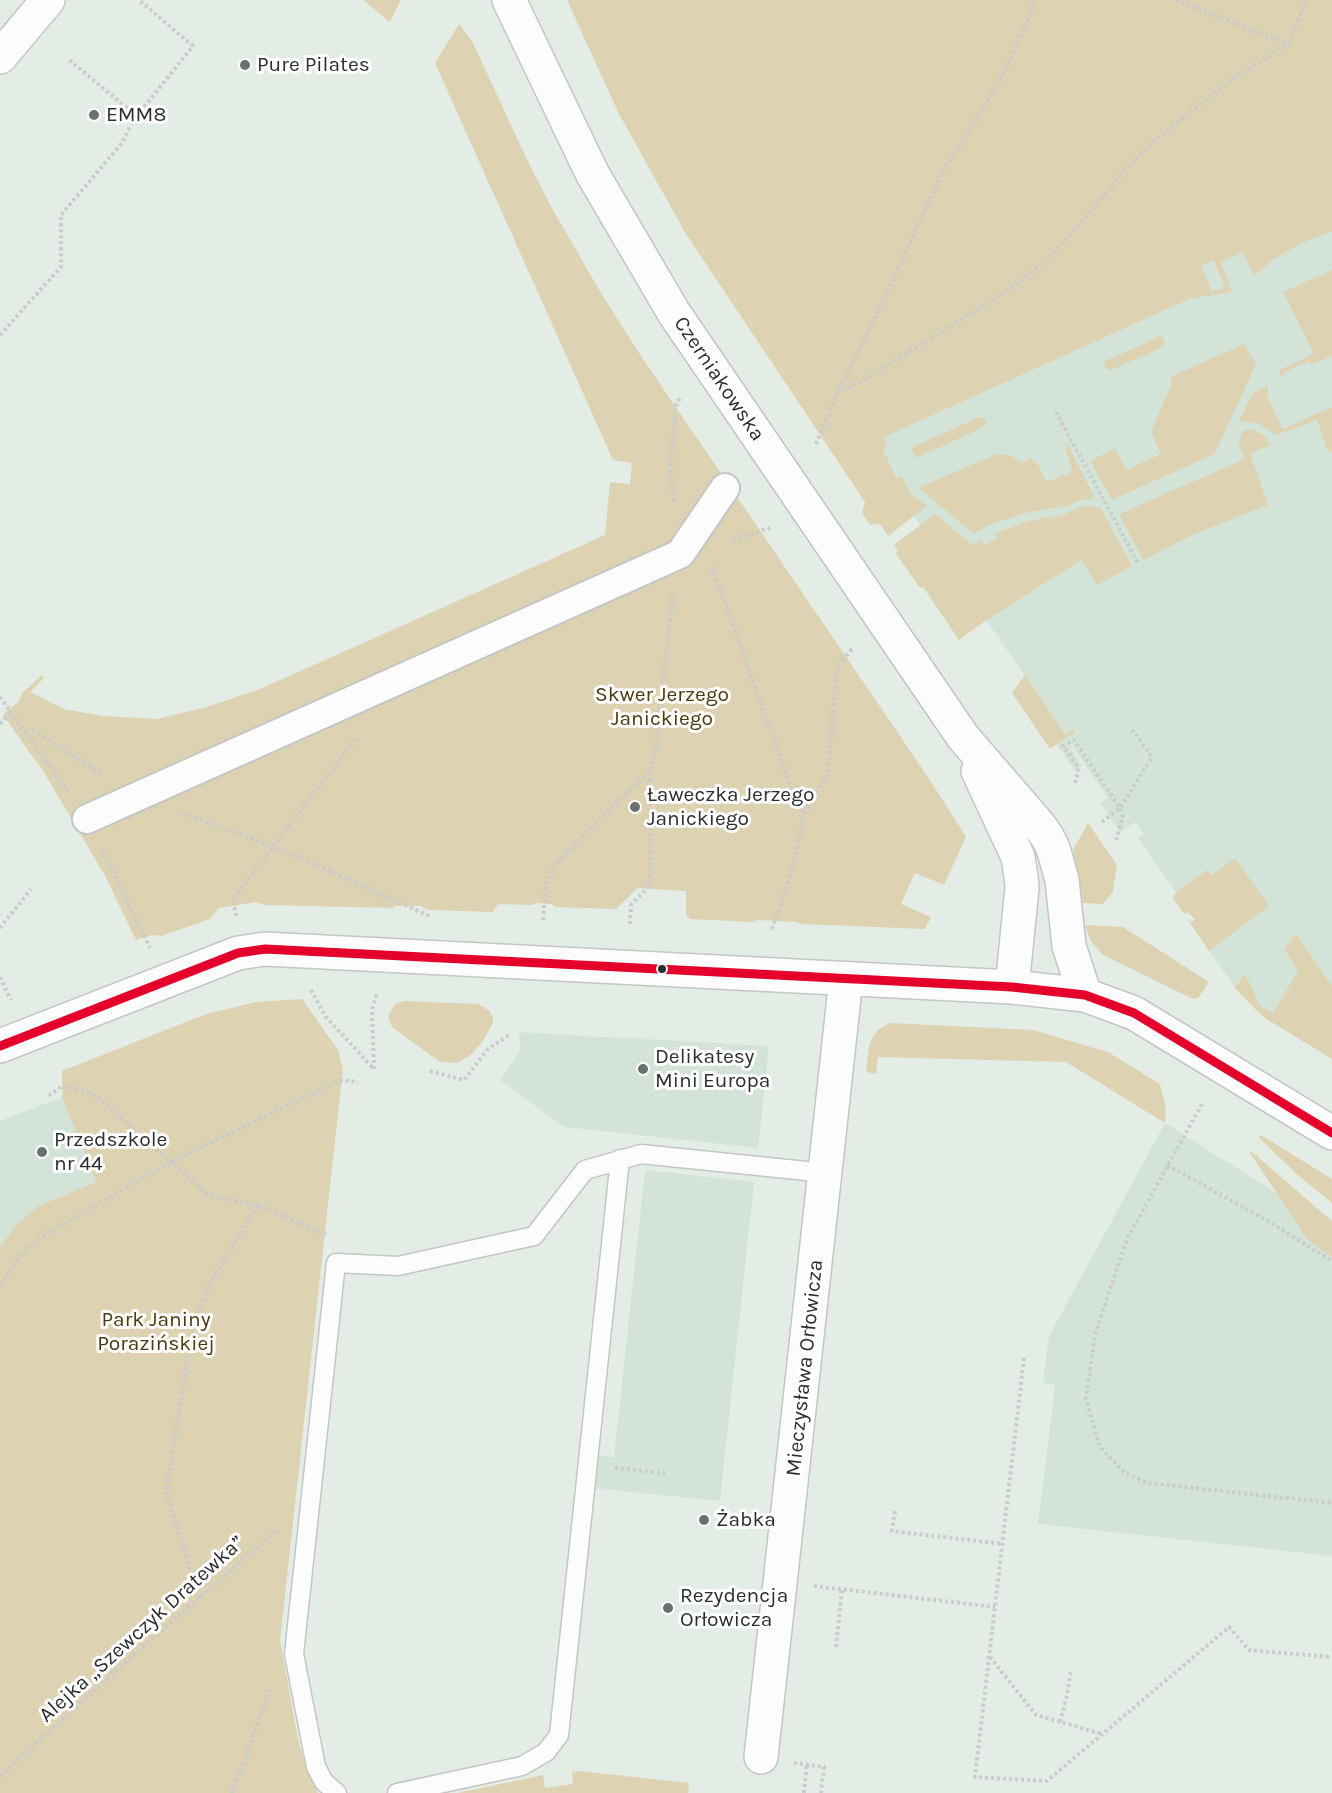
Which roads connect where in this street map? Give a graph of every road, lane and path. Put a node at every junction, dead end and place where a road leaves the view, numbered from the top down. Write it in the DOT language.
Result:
graph roads {
  1 [pos="48,0"];
  2 [pos="139,0"];
  3 [pos="509,0"];
  4 [pos="1034,0"];
  5 [pos="1176,0"];
  6 [pos="1306,0"];
  7 [pos="1288,44"];
  8 [pos="0,57"];
  9 [pos="68,59"];
  10 [pos="132,122"];
  11 [pos="0,335"];
  12 [pos="837,394"];
  13 [pos="681,396"];
  14 [pos="1056,412"];
  15 [pos="816,444"];
  16 [pos="725,488"];
  17 [pos="680,554"];
  18 [pos="1138,563"];
  19 [pos="852,649"];
  20 [pos="347,703"];
  21 [pos="12,711"];
  22 [pos="0,724"];
  23 [pos="1130,727"];
  24 [pos="26,731"];
  25 [pos="963,737"];
  26 [pos="649,774"];
  27 [pos="1075,783"];
  28 [pos="142,795"];
  29 [pos="1120,808"];
  30 [pos="804,814"];
  31 [pos="87,819"];
  32 [pos="1102,822"];
  33 [pos="1116,842"];
  34 [pos="273,847"];
  35 [pos="31,889"];
  36 [pos="236,916"];
  37 [pos="429,916"];
  38 [pos="543,920"];
  39 [pos="630,924"];
  40 [pos="0,928"];
  41 [pos="772,929"];
  42 [pos="0,977"];
  43 [pos="846,979"];
  44 [pos="1012,987"];
  45 [pos="311,990"];
  46 [pos="377,993"];
  47 [pos="1084,995"];
  48 [pos="11,1000"];
  49 [pos="510,1034"];
  50 [pos="0,1046"];
  51 [pos="430,1071"];
  52 [pos="358,1082"];
  53 [pos="49,1096"];
  54 [pos="1202,1104"];
  55 [pos="1332,1133"];
  56 [pos="620,1160"];
  57 [pos="171,1162"];
  58 [pos="1166,1165"];
  59 [pos="826,1173"];
  60 [pos="258,1205"];
  61 [pos="332,1235"];
  62 [pos="1332,1261"];
  63 [pos="0,1286"];
  64 [pos="1024,1358"];
  65 [pos="613,1468"];
  66 [pos="665,1473"];
  67 [pos="1332,1503"];
  68 [pos="895,1510"];
  69 [pos="309,1517"];
  70 [pos="1003,1544"];
  71 [pos="813,1585"];
  72 [pos="843,1588"];
  73 [pos="199,1598"];
  74 [pos="995,1607"];
  75 [pos="836,1647"];
  76 [pos="294,1653"];
  77 [pos="990,1656"];
  78 [pos="1332,1657"];
  79 [pos="1071,1670"];
  80 [pos="1060,1722"];
  81 [pos="1102,1734"];
  82 [pos="776,1760"];
  83 [pos="807,1764"];
  84 [pos="0,1776"];
  85 [pos="232,1793"];
  86 [pos="338,1793"];
  87 [pos="397,1793"];
  88 [pos="804,1793"];
  89 [pos="821,1793"];
  1 -- 8 [label="street"];
  2 -- 10 [label="path"];
  3 -- 25 [label="street, Czerniakowska"];
  4 -- 12 [label="path"];
  5 -- 7 [label="path"];
  6 -- 7 [label="path"];
  7 -- 12 [label="path"];
  9 -- 10 [label="path"];
  10 -- 11 [label="path"];
  12 -- 15 [label="path"];
  13 -- 17 [label="path"];
  14 -- 18 [label="path"];
  16 -- 17 [label="street"];
  17 -- 20 [label="street"];
  17 -- 26 [label="path"];
  17 -- 30 [label="path"];
  19 -- 30 [label="path"];
  20 -- 28 [label="street"];
  20 -- 34 [label="path"];
  21 -- 22 [label="path"];
  23 -- 29 [label="path"];
  24 -- 28 [label="path"];
  25 -- 44 [label="street, Czerniakowska"];
  25 -- 47 [label="street, Czerniakowska"];
  26 -- 38 [label="path"];
  26 -- 39 [label="path"];
  27 -- 29 [label="path"];
  28 -- 31 [label="street"];
  28 -- 34 [label="path"];
  29 -- 32 [label="path"];
  29 -- 33 [label="path"];
  30 -- 41 [label="path"];
  34 -- 36 [label="path"];
  34 -- 37 [label="path"];
  35 -- 40 [label="path"];
  42 -- 48 [label="path"];
  43 -- 44 [label="street"];
  43 -- 50 [label="street"];
  43 -- 59 [label="street, Mieczysława Orłowicza"];
  44 -- 47 [label="street"];
  45 -- 46 [label="path"];
  47 -- 55 [label="street"];
  49 -- 51 [label="path"];
  52 -- 57 [label="path"];
  53 -- 57 [label="path"];
  54 -- 58 [label="path"];
  56 -- 59 [label="lane"];
  56 -- 69 [label="lane"];
  56 -- 87 [label="lane"];
  57 -- 60 [label="path"];
  57 -- 63 [label="path"];
  58 -- 62 [label="path"];
  58 -- 67 [label="path"];
  59 -- 82 [label="street, Mieczysława Orłowicza"];
  60 -- 61 [label="path"];
  60 -- 73 [label="path"];
  64 -- 70 [label="path"];
  65 -- 66 [label="path"];
  68 -- 70 [label="path"];
  69 -- 73 [label="path, Alejka „Szewczyk Dratewka”"];
  69 -- 76 [label="lane"];
  70 -- 74 [label="path"];
  71 -- 72 [label="path"];
  72 -- 74 [label="path"];
  72 -- 75 [label="path"];
  73 -- 84 [label="path, Alejka „Szewczyk Dratewka”"];
  74 -- 77 [label="path"];
  76 -- 85 [label="path"];
  76 -- 86 [label="lane"];
  77 -- 80 [label="path"];
  77 -- 81 [label="path"];
  78 -- 81 [label="path"];
  79 -- 80 [label="path"];
  80 -- 81 [label="path"];
  82 -- 83 [label="path"];
  83 -- 88 [label="path"];
  83 -- 89 [label="path"];
}
